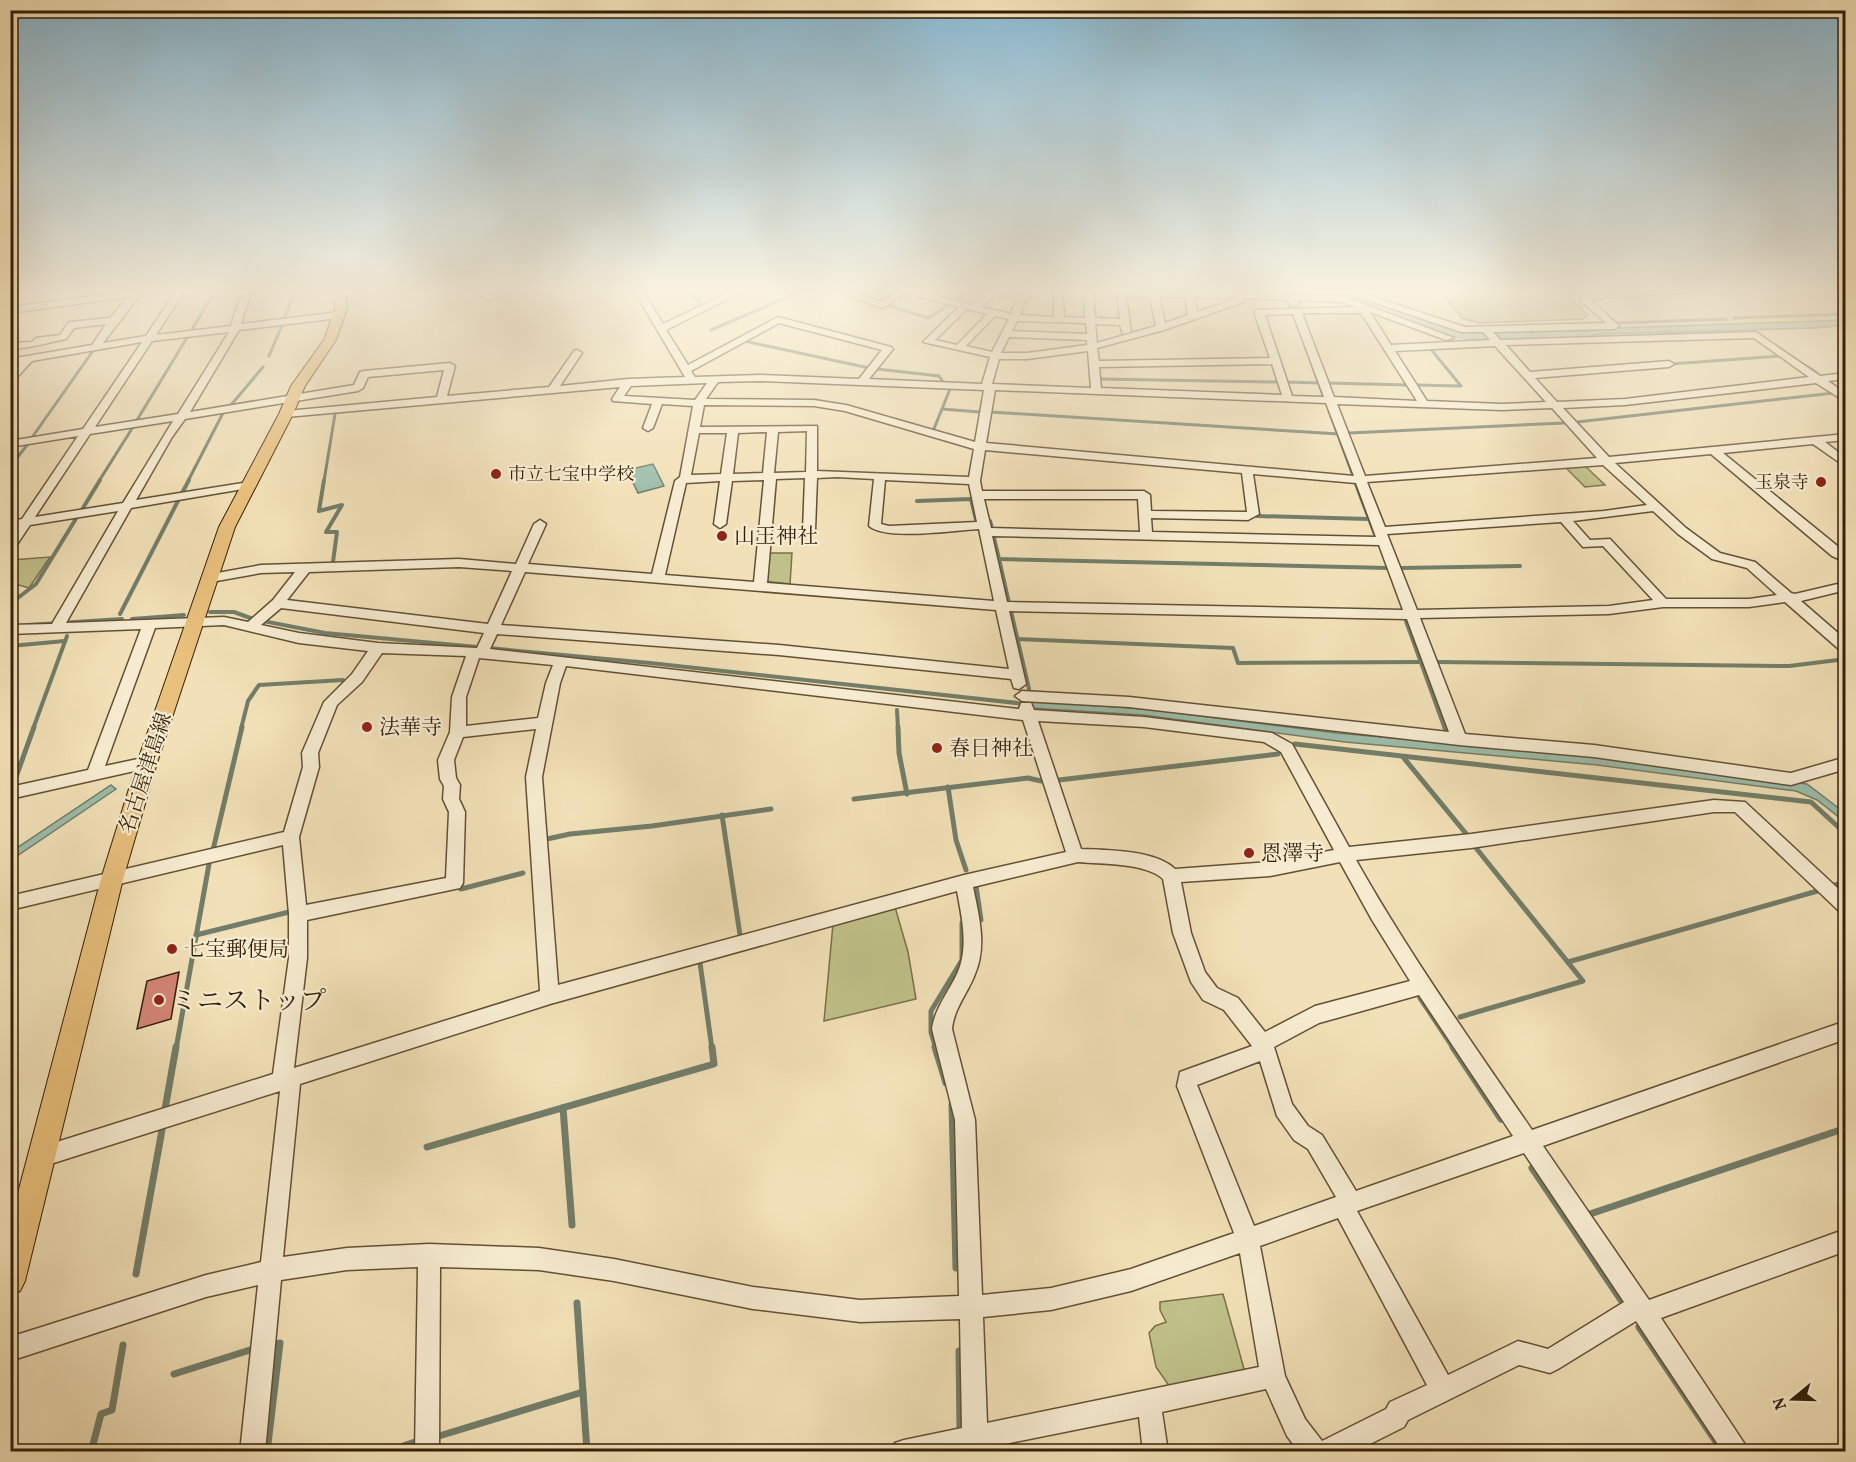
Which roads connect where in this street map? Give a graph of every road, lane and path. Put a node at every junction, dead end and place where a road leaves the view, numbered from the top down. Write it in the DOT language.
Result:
graph roads {
  1 [pos="28,357"];
  2 [pos="41,357"];
  3 [pos="137,357"];
  4 [pos="217,357"];
  5 [pos="316,357"];
  6 [pos="574,357"];
  7 [pos="678,357"];
  8 [pos="716,357"];
  9 [pos="882,357"];
  10 [pos="995,357"];
  11 [pos="1093,357"];
  12 [pos="1274,357"];
  13 [pos="1314,357"];
  14 [pos="1394,357"];
  15 [pos="1509,357"];
  16 [pos="1788,357"];
  17 [pos="27,360"];
  18 [pos="1275,361"];
  19 [pos="10,362"];
  20 [pos="1094,364"];
  21 [pos="1669,364"];
  22 [pos="688,374"];
  23 [pos="1528,375"];
  24 [pos="1845,376"];
  25 [pos="716,378"];
  26 [pos="1820,379"];
  27 [pos="10,382"];
  28 [pos="627,382"];
  29 [pos="862,382"];
  30 [pos="988,387"];
  31 [pos="552,389"];
  32 [pos="1096,391"];
  33 [pos="1288,398"];
  34 [pos="1845,399"];
  35 [pos="441,400"];
  36 [pos="1331,400"];
  37 [pos="658,401"];
  38 [pos="699,402"];
  39 [pos="290,403"];
  40 [pos="1424,404"];
  41 [pos="1555,406"];
  42 [pos="182,416"];
  43 [pos="648,428"];
  44 [pos="773,428"];
  45 [pos="733,429"];
  46 [pos="694,430"];
  47 [pos="90,431"];
  48 [pos="1845,437"];
  49 [pos="1815,440"];
  50 [pos="10,444"];
  51 [pos="979,446"];
  52 [pos="1713,450"];
  53 [pos="1606,461"];
  54 [pos="1845,464"];
  55 [pos="1247,471"];
  56 [pos="811,476"];
  57 [pos="880,476"];
  58 [pos="769,477"];
  59 [pos="727,478"];
  60 [pos="685,479"];
  61 [pos="1361,480"];
  62 [pos="974,481"];
  63 [pos="249,484"];
  64 [pos="977,495"];
  65 [pos="127,505"];
  66 [pos="1655,507"];
  67 [pos="1145,514"];
  68 [pos="1565,518"];
  69 [pos="26,522"];
  70 [pos="540,524"];
  71 [pos="720,524"];
  72 [pos="10,525"];
  73 [pos="984,528"];
  74 [pos="809,530"];
  75 [pos="1146,536"];
  76 [pos="1382,536"];
  77 [pos="10,546"];
  78 [pos="1845,558"];
  79 [pos="522,566"];
  80 [pos="305,568"];
  81 [pos="658,577"];
  82 [pos="211,578"];
  83 [pos="760,585"];
  84 [pos="1845,586"];
  85 [pos="1791,598"];
  86 [pos="278,603"];
  87 [pos="1663,603"];
  88 [pos="1001,606"];
  89 [pos="1411,613"];
  90 [pos="196,621"];
  91 [pos="150,623"];
  92 [pos="255,623"];
  93 [pos="58,624"];
  94 [pos="10,630"];
  95 [pos="483,645"];
  96 [pos="378,648"];
  97 [pos="1845,648"];
  98 [pos="561,661"];
  99 [pos="1017,675"];
  100 [pos="1025,705"];
  101 [pos="544,723"];
  102 [pos="458,732"];
  103 [pos="1459,739"];
  104 [pos="147,763"];
  105 [pos="1845,763"];
  106 [pos="94,774"];
  107 [pos="10,793"];
  108 [pos="291,837"];
  109 [pos="1347,854"];
  110 [pos="1075,855"];
  111 [pos="1171,876"];
  112 [pos="112,879"];
  113 [pos="964,882"];
  114 [pos="10,903"];
  115 [pos="1845,906"];
  116 [pos="298,914"];
  117 [pos="1423,986"];
  118 [pos="550,996"];
  119 [pos="1845,1030"];
  120 [pos="1264,1047"];
  121 [pos="287,1080"];
  122 [pos="1528,1141"];
  123 [pos="41,1157"];
  124 [pos="1346,1204"];
  125 [pos="1845,1240"];
  126 [pos="1247,1241"];
  127 [pos="429,1255"];
  128 [pos="273,1270"];
  129 [pos="10,1281"];
  130 [pos="972,1307"];
  131 [pos="1642,1309"];
  132 [pos="10,1349"];
  133 [pos="1271,1376"];
  134 [pos="1443,1390"];
  135 [pos="1149,1403"];
  136 [pos="977,1444"];
  137 [pos="252,1452"];
  138 [pos="427,1452"];
  139 [pos="904,1452"];
  140 [pos="1156,1452"];
  141 [pos="1315,1452"];
  142 [pos="1326,1452"];
  143 [pos="1738,1452"];
  1 -- 17 [label="street"];
  2 -- 17 [label="street"];
  3 -- 47 [label="street"];
  4 -- 42 [label="street"];
  5 -- 39 [label="main road, 名古屋津島線"];
  6 -- 31 [label="street"];
  7 -- 22 [label="street"];
  8 -- 22 [label="street"];
  9 -- 29 [label="street"];
  10 -- 30 [label="street"];
  11 -- 20 [label="street"];
  12 -- 18 [label="street"];
  13 -- 36 [label="street"];
  14 -- 40 [label="street"];
  15 -- 23 [label="street"];
  16 -- 26 [label="street"];
  17 -- 19 [label="street"];
  17 -- 27 [label="street"];
  18 -- 20 [label="street"];
  18 -- 33 [label="street"];
  20 -- 32 [label="street"];
  21 -- 23 [label="street"];
  22 -- 25 [label="street"];
  22 -- 28 [label="street"];
  23 -- 41 [label="street"];
  24 -- 26 [label="street"];
  25 -- 29 [label="street"];
  25 -- 38 [label="street"];
  26 -- 34 [label="street"];
  26 -- 41 [label="street"];
  28 -- 31 [label="street"];
  28 -- 37 [label="street"];
  29 -- 30 [label="street"];
  30 -- 32 [label="street"];
  30 -- 51 [label="street"];
  31 -- 35 [label="street"];
  32 -- 33 [label="street"];
  33 -- 36 [label="street"];
  35 -- 39 [label="street"];
  35 -- 39 [label="street"];
  36 -- 40 [label="street"];
  36 -- 61 [label="street"];
  37 -- 38 [label="street"];
  37 -- 43 [label="street"];
  38 -- 46 [label="street"];
  38 -- 51 [label="street"];
  39 -- 42 [label="street"];
  39 -- 63 [label="main road, 名古屋津島線"];
  40 -- 41 [label="street"];
  41 -- 53 [label="street"];
  42 -- 47 [label="street"];
  42 -- 65 [label="street"];
  44 -- 45 [label="street"];
  44 -- 56 [label="street"];
  44 -- 58 [label="street"];
  45 -- 46 [label="street"];
  45 -- 59 [label="street"];
  46 -- 60 [label="street"];
  47 -- 50 [label="street"];
  47 -- 69 [label="street"];
  48 -- 49 [label="street"];
  49 -- 52 [label="street"];
  49 -- 54 [label="street"];
  51 -- 55 [label="street"];
  51 -- 62 [label="street"];
  52 -- 53 [label="street"];
  52 -- 78 [label="street"];
  53 -- 61 [label="street"];
  53 -- 66 [label="street"];
  55 -- 61 [label="street"];
  55 -- 67 [label="street"];
  56 -- 57 [label="street"];
  56 -- 58 [label="street"];
  56 -- 74 [label="street"];
  57 -- 62 [label="street"];
  57 -- 73 [label="street"];
  58 -- 59 [label="street"];
  58 -- 83 [label="street"];
  59 -- 60 [label="street"];
  59 -- 71 [label="street"];
  60 -- 81 [label="street"];
  61 -- 76 [label="street"];
  62 -- 64 [label="street"];
  63 -- 65 [label="street"];
  63 -- 82 [label="main road, 名古屋津島線"];
  64 -- 67 [label="street"];
  64 -- 73 [label="street"];
  65 -- 69 [label="street"];
  65 -- 93 [label="street"];
  66 -- 68 [label="street"];
  66 -- 85 [label="street"];
  67 -- 75 [label="street"];
  68 -- 76 [label="street"];
  68 -- 87 [label="street"];
  69 -- 72 [label="street"];
  69 -- 77 [label="street"];
  70 -- 79 [label="street"];
  73 -- 75 [label="street"];
  73 -- 88 [label="street"];
  75 -- 76 [label="street"];
  76 -- 89 [label="street"];
  79 -- 80 [label="street"];
  79 -- 81 [label="street"];
  79 -- 95 [label="street"];
  80 -- 82 [label="street"];
  80 -- 86 [label="street"];
  81 -- 83 [label="street"];
  82 -- 90 [label="main road, 名古屋津島線"];
  83 -- 88 [label="street"];
  84 -- 85 [label="street"];
  85 -- 87 [label="street"];
  85 -- 97 [label="street"];
  86 -- 92 [label="street"];
  86 -- 95 [label="street"];
  87 -- 89 [label="street"];
  88 -- 89 [label="street"];
  88 -- 99 [label="street"];
  89 -- 103 [label="street"];
  90 -- 91 [label="street"];
  90 -- 92 [label="street"];
  90 -- 104 [label="main road, 名古屋津島線"];
  91 -- 93 [label="street"];
  91 -- 106 [label="street"];
  92 -- 96 [label="street"];
  93 -- 94 [label="street"];
  95 -- 96 [label="street"];
  95 -- 98 [label="street"];
  95 -- 99 [label="street"];
  95 -- 102 [label="street"];
  96 -- 108 [label="street"];
  98 -- 100 [label="street"];
  98 -- 101 [label="street"];
  99 -- 100 [label="street"];
  100 -- 103 [label="street"];
  100 -- 109 [label="street"];
  100 -- 110 [label="street"];
  101 -- 102 [label="street"];
  101 -- 118 [label="street"];
  102 -- 116 [label="street"];
  103 -- 105 [label="street"];
  104 -- 106 [label="street"];
  104 -- 112 [label="main road, 名古屋津島線"];
  106 -- 107 [label="street"];
  108 -- 112 [label="street"];
  108 -- 116 [label="street"];
  109 -- 111 [label="street"];
  109 -- 115 [label="street"];
  109 -- 117 [label="street"];
  110 -- 111 [label="street"];
  110 -- 113 [label="street"];
  111 -- 120 [label="street"];
  112 -- 114 [label="street"];
  112 -- 123 [label="main road, 名古屋津島線"];
  113 -- 118 [label="street"];
  113 -- 130 [label="street"];
  116 -- 121 [label="street"];
  117 -- 120 [label="street"];
  117 -- 122 [label="street"];
  118 -- 121 [label="street"];
  119 -- 122 [label="street"];
  120 -- 124 [label="street"];
  120 -- 126 [label="street"];
  121 -- 123 [label="street"];
  121 -- 128 [label="street"];
  122 -- 124 [label="street"];
  122 -- 131 [label="street"];
  123 -- 129 [label="main road, 名古屋津島線"];
  124 -- 126 [label="street"];
  124 -- 134 [label="street"];
  125 -- 131 [label="street"];
  126 -- 130 [label="street"];
  126 -- 133 [label="street"];
  127 -- 128 [label="street"];
  127 -- 130 [label="street"];
  127 -- 138 [label="street"];
  128 -- 132 [label="street"];
  128 -- 137 [label="street"];
  130 -- 136 [label="street"];
  131 -- 134 [label="street"];
  131 -- 143 [label="street"];
  133 -- 135 [label="street"];
  133 -- 141 [label="street"];
  134 -- 142 [label="street"];
  135 -- 136 [label="street"];
  135 -- 140 [label="street"];
  136 -- 139 [label="street"];
}
